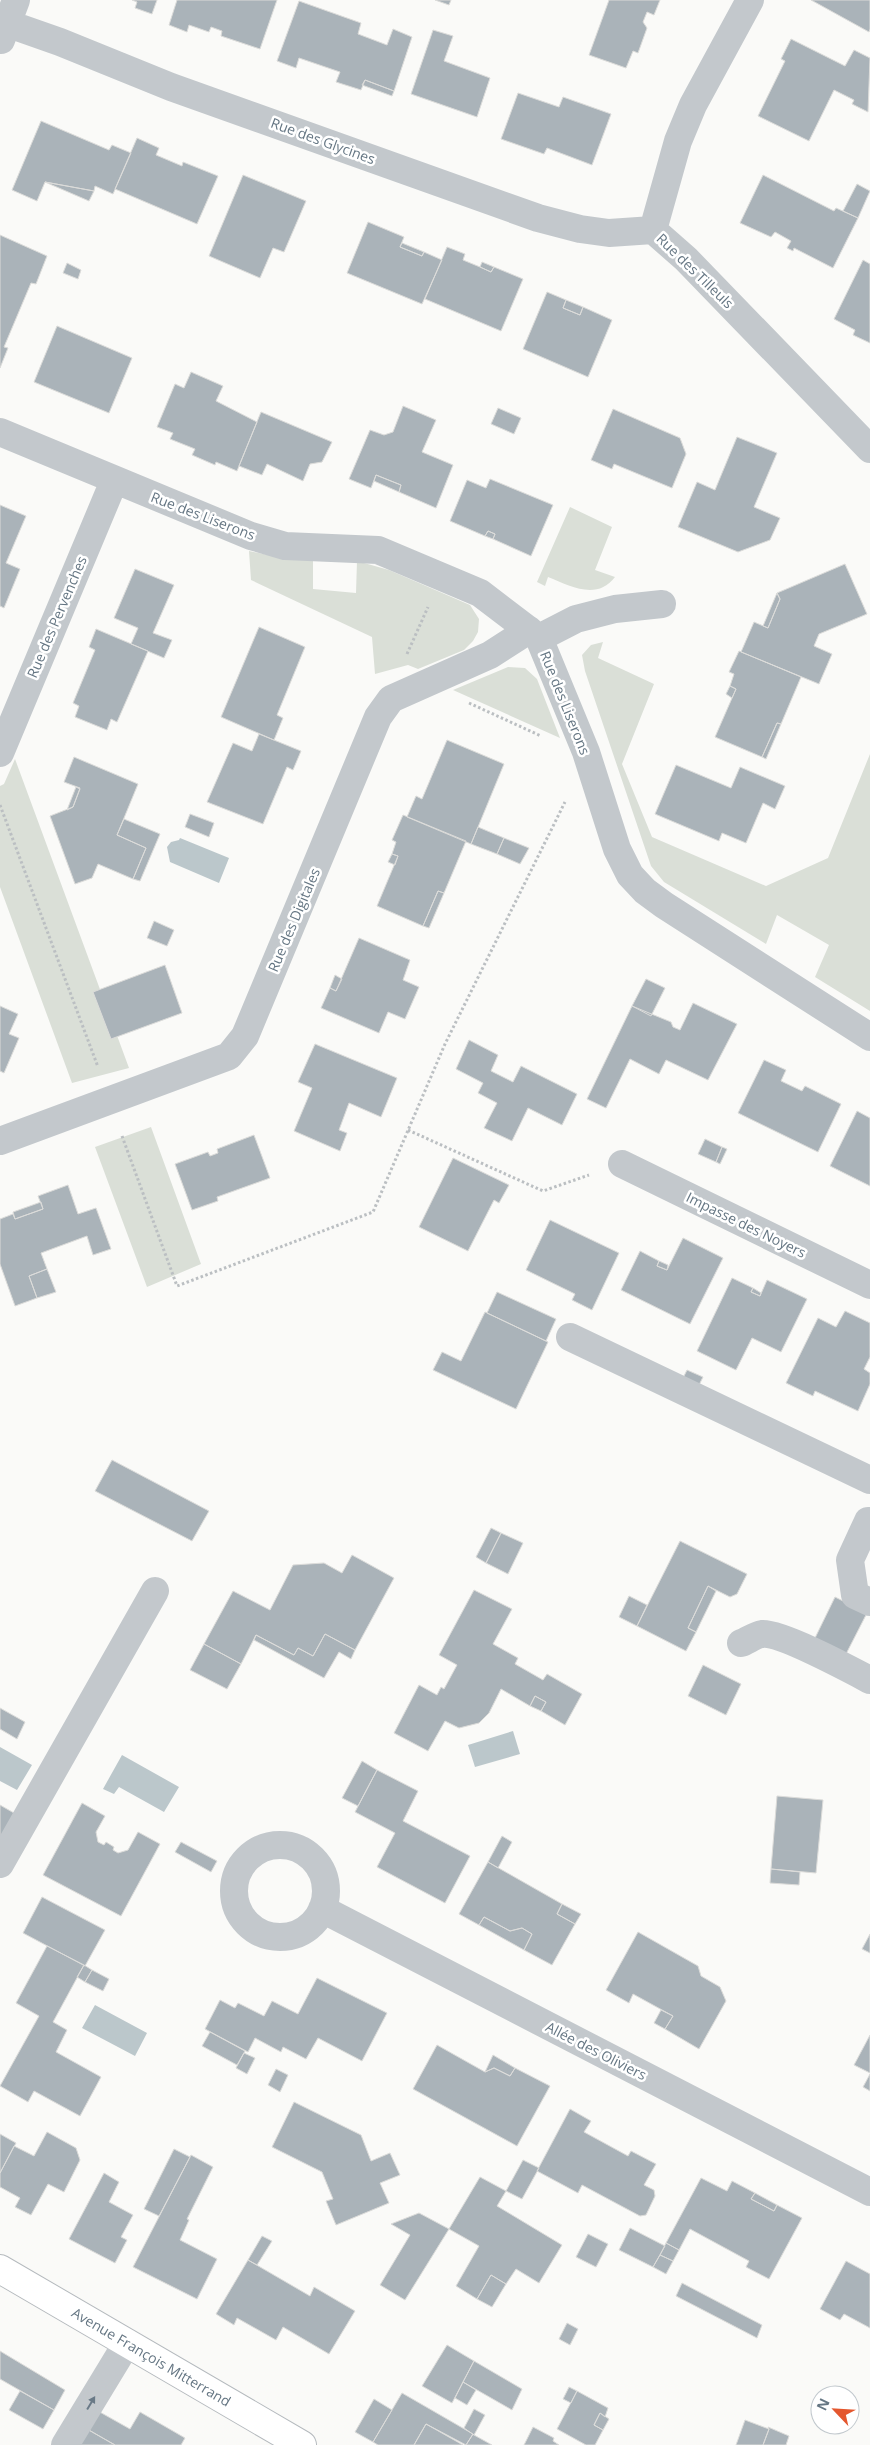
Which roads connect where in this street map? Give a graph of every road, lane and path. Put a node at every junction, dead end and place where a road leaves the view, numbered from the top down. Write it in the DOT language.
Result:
graph roads {
  1 [pos="750,0"];
  2 [pos="6,22"];
  3 [pos="653,230"];
  4 [pos="0,432"];
  5 [pos="870,449"];
  6 [pos="114,481"];
  7 [pos="430,604"];
  8 [pos="662,604"];
  9 [pos="534,634"];
  10 [pos="403,661"];
  11 [pos="468,703"];
  12 [pos="550,740"];
  13 [pos="0,753"];
  14 [pos="566,801"];
  15 [pos="0,805"];
  16 [pos="870,1037"];
  17 [pos="98,1069"];
  18 [pos="408,1130"];
  19 [pos="122,1136"];
  20 [pos="0,1141"];
  21 [pos="622,1164"];
  22 [pos="870,1285"];
  23 [pos="570,1337"];
  24 [pos="870,1480"];
  25 [pos="868,1521"];
  26 [pos="155,1591"];
  27 [pos="870,1602"];
  28 [pos="741,1643"];
  29 [pos="870,1680"];
  30 [pos="0,1864"];
  31 [pos="322,1909"];
  32 [pos="870,2192"];
  33 [pos="0,2269"];
  34 [pos="127,2343"];
  35 [pos="66,2445"];
  36 [pos="302,2445"];
  1 -- 3 [label="street, Rue des Tilleuls"];
  2 -- 3 [label="street, Rue des Glycines"];
  3 -- 5 [label="street, Rue des Tilleuls"];
  4 -- 6 [label="street, Rue des Liserons"];
  6 -- 9 [label="street, Rue des Liserons"];
  6 -- 13 [label="street, Rue des Pervenches"];
  7 -- 10 [label="path"];
  8 -- 9 [label="street, Rue des Digitales"];
  9 -- 16 [label="street, Rue des Liserons"];
  9 -- 20 [label="street, Rue des Digitales"];
  11 -- 12 [label="path"];
  14 -- 18 [label="path"];
  15 -- 17 [label="path"];
  18 -- 19 [label="path"];
  18 -- 21 [label="path"];
  21 -- 22 [label="street, Impasse des Noyers"];
  23 -- 24 [label="street"];
  25 -- 27 [label="street"];
  26 -- 30 [label="street"];
  28 -- 29 [label="street"];
  31 -- 32 [label="street, Allée des Oliviers"];
  33 -- 34 [label="main road, Avenue François Mitterrand"];
  35 -- 34 [label="street, one-way"];
  34 -- 36 [label="main road, Avenue François Mitterrand"];
}
